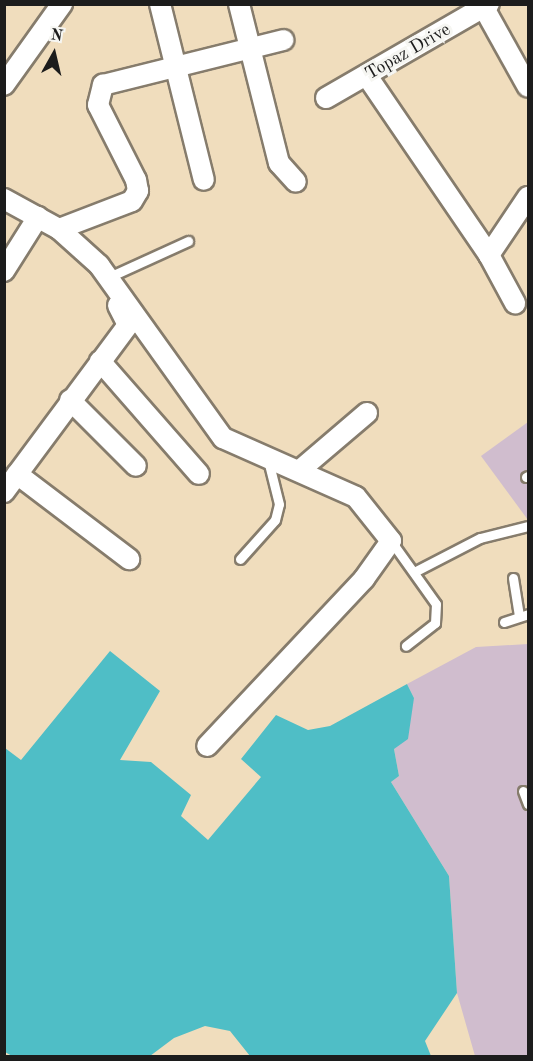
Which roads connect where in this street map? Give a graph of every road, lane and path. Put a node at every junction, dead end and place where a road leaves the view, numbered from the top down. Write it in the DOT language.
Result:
graph roads {
  1 [pos="62,4"];
  2 [pos="160,4"];
  3 [pos="238,4"];
  4 [pos="486,6"];
  5 [pos="283,40"];
  6 [pos="250,48"];
  7 [pos="175,66"];
  8 [pos="367,76"];
  9 [pos="4,85"];
  10 [pos="528,87"];
  11 [pos="326,98"];
  12 [pos="204,180"];
  13 [pos="296,182"];
  14 [pos="528,197"];
  15 [pos="4,199"];
  16 [pos="38,217"];
  17 [pos="59,228"];
  18 [pos="188,241"];
  19 [pos="489,255"];
  20 [pos="4,271"];
  21 [pos="104,271"];
  22 [pos="515,303"];
  23 [pos="100,361"];
  24 [pos="70,400"];
  25 [pos="367,413"];
  26 [pos="267,457"];
  27 [pos="136,466"];
  28 [pos="300,470"];
  29 [pos="17,474"];
  30 [pos="199,474"];
  31 [pos="4,492"];
  32 [pos="528,526"];
  33 [pos="391,541"];
  34 [pos="129,559"];
  35 [pos="240,559"];
  36 [pos="414,572"];
  37 [pos="513,579"];
  38 [pos="524,614"];
  39 [pos="504,622"];
  40 [pos="406,646"];
  41 [pos="207,746"];
  42 [pos="523,791"];
  43 [pos="528,804"];
  1 -- 9 [label="street"];
  2 -- 7 [label="street"];
  3 -- 6 [label="street"];
  4 -- 8 [label="street, Topaz Drive"];
  4 -- 10 [label="street"];
  5 -- 6 [label="street"];
  6 -- 7 [label="street"];
  6 -- 13 [label="street"];
  7 -- 12 [label="street"];
  7 -- 17 [label="street"];
  8 -- 11 [label="street, Topaz Drive"];
  8 -- 19 [label="street"];
  14 -- 19 [label="street"];
  15 -- 16 [label="street"];
  16 -- 17 [label="street"];
  16 -- 20 [label="street"];
  17 -- 21 [label="street"];
  18 -- 21 [label="lane"];
  19 -- 22 [label="street"];
  21 -- 23 [label="street"];
  21 -- 26 [label="street"];
  23 -- 24 [label="street"];
  23 -- 30 [label="street"];
  24 -- 27 [label="street"];
  24 -- 29 [label="street"];
  25 -- 28 [label="street"];
  26 -- 28 [label="street"];
  26 -- 35 [label="lane"];
  28 -- 33 [label="street"];
  29 -- 31 [label="street"];
  29 -- 34 [label="street"];
  32 -- 36 [label="lane"];
  33 -- 36 [label="lane"];
  33 -- 41 [label="street"];
  36 -- 40 [label="lane"];
  37 -- 38 [label="lane"];
  38 -- 39 [label="lane"];
  42 -- 43 [label="lane"];
}
